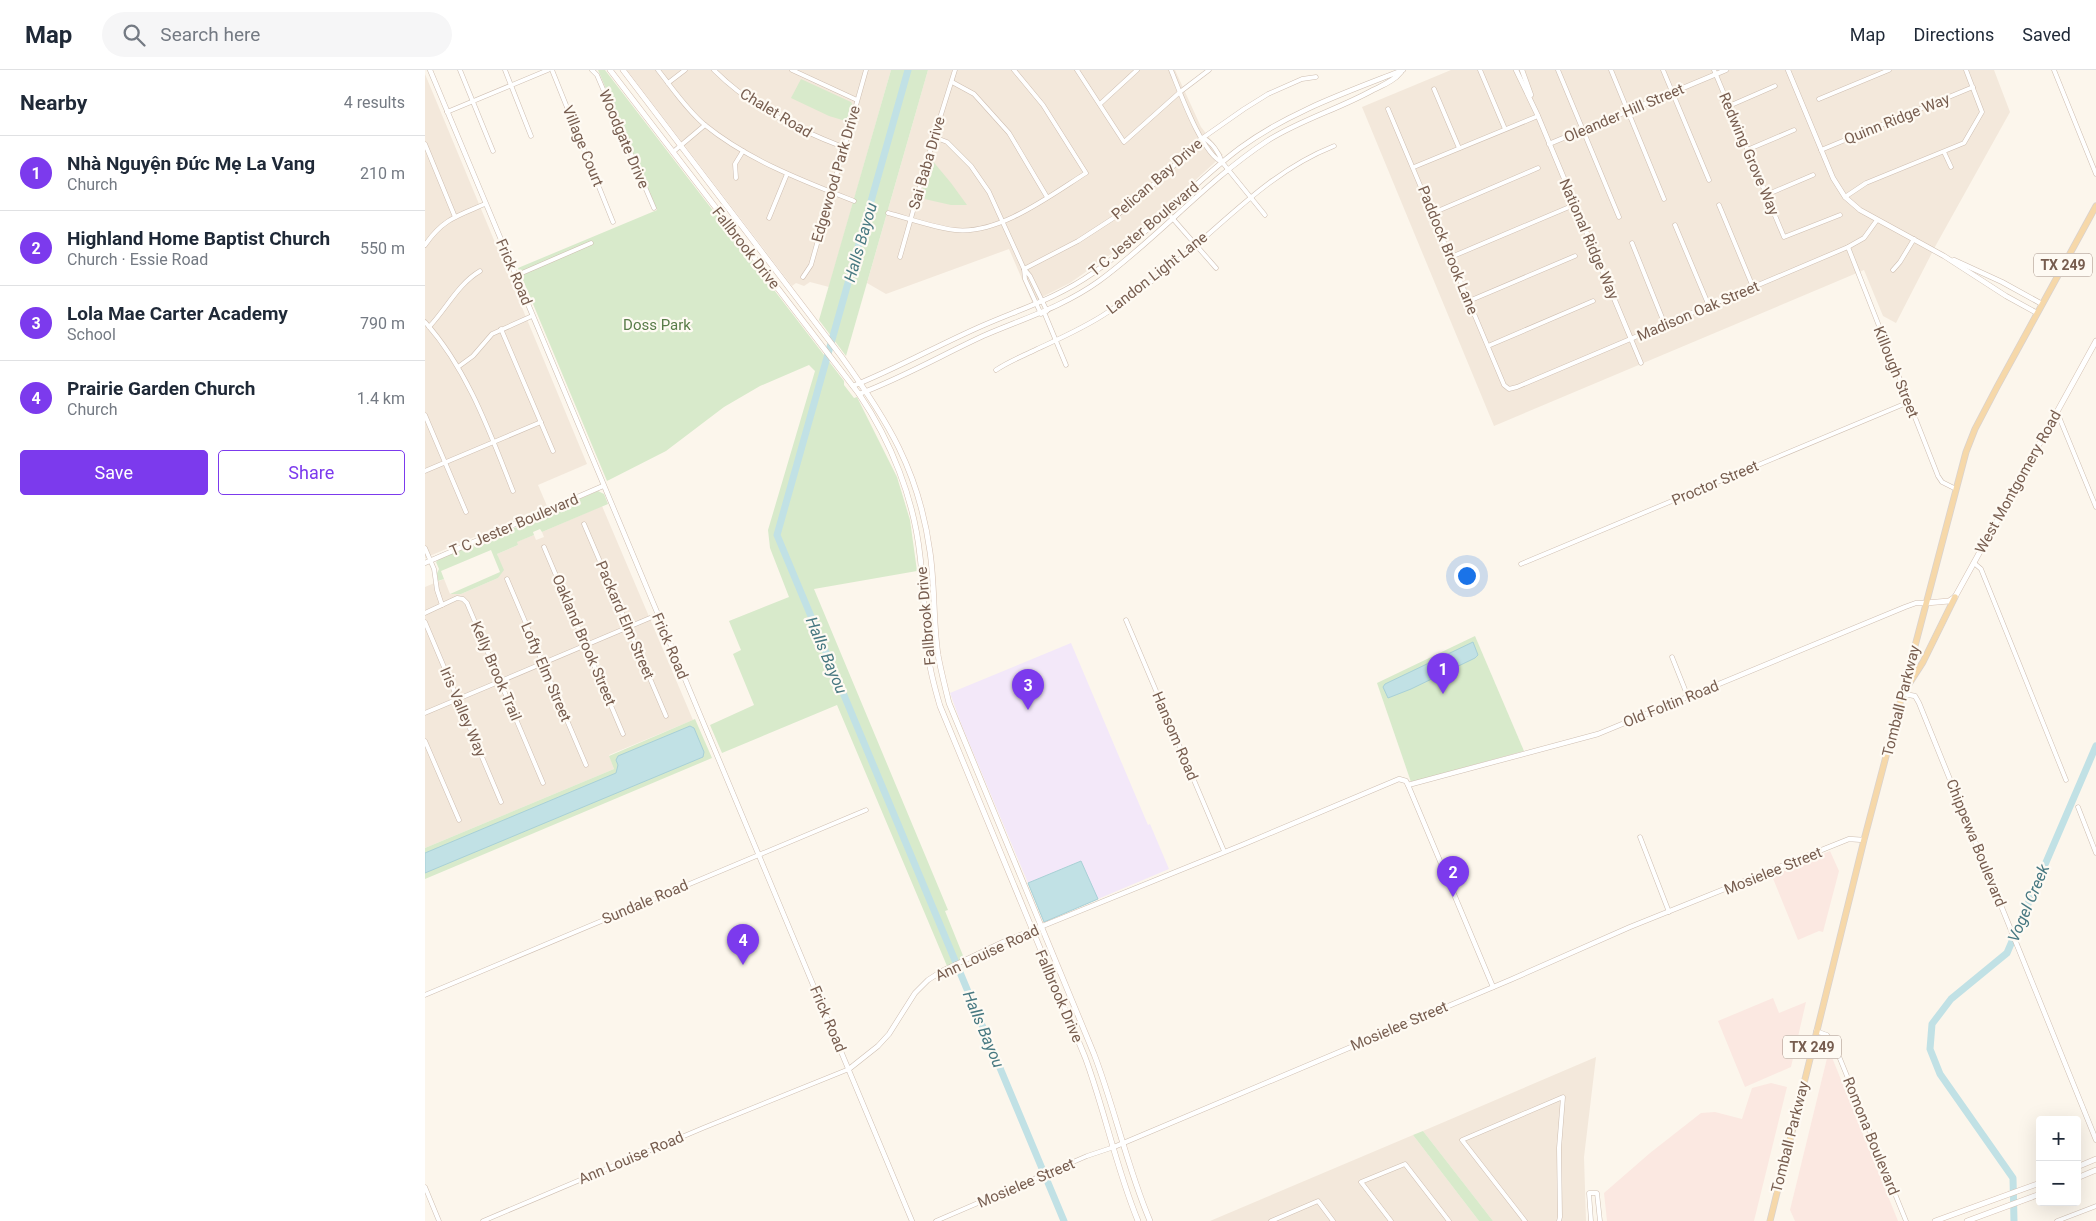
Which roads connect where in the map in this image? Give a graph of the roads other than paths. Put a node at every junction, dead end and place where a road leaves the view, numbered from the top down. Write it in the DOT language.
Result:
graph roads {
  1 [pos="430,70"];
  2 [pos="460,70"];
  3 [pos="505,70"];
  4 [pos="548,70"];
  5 [pos="552,70"];
  6 [pos="592,70"];
  7 [pos="610,70"];
  8 [pos="658,70"];
  9 [pos="685,70"];
  10 [pos="714,70"];
  11 [pos="792,70"];
  12 [pos="865,70"];
  13 [pos="955,70"];
  14 [pos="1014,70"];
  15 [pos="1077,70"];
  16 [pos="1137,70"];
  17 [pos="1171,70"];
  18 [pos="1209,70"];
  19 [pos="1403,70"];
  20 [pos="1480,70"];
  21 [pos="1516,70"];
  22 [pos="1522,70"];
  23 [pos="1558,70"];
  24 [pos="1611,70"];
  25 [pos="1663,70"];
  26 [pos="1726,70"];
  27 [pos="1788,70"];
  28 [pos="1889,70"];
  29 [pos="1966,70"];
  30 [pos="2054,70"];
  31 [pos="625,72"];
  32 [pos="1715,72"];
  33 [pos="1316,77"];
  34 [pos="618,80"];
  35 [pos="952,82"];
  36 [pos="668,83"];
  37 [pos="511,85"];
  38 [pos="1775,86"];
  39 [pos="1973,87"];
  40 [pos="1434,89"];
  41 [pos="1180,92"];
  42 [pos="1672,93"];
  43 [pos="1343,94"];
  44 [pos="1819,99"];
  45 [pos="857,100"];
  46 [pos="473,101"];
  47 [pos="1100,104"];
  48 [pos="1346,104"];
  49 [pos="1729,106"];
  50 [pos="1388,108"];
  51 [pos="1628,111"];
  52 [pos="447,112"];
  53 [pos="1538,116"];
  54 [pos="705,125"];
  55 [pos="1505,130"];
  56 [pos="1583,130"];
  57 [pos="1793,130"];
  58 [pos="531,136"];
  59 [pos="933,137"];
  60 [pos="1203,138"];
  61 [pos="425,144"];
  62 [pos="1549,144"];
  63 [pos="680,146"];
  64 [pos="1334,146"];
  65 [pos="843,147"];
  66 [pos="1459,148"];
  67 [pos="1747,150"];
  68 [pos="1821,150"];
  69 [pos="493,151"];
  70 [pos="743,151"];
  71 [pos="673,152"];
  72 [pos="1945,152"];
  73 [pos="1222,162"];
  74 [pos="1414,167"];
  75 [pos="1951,167"];
  76 [pos="1538,168"];
  77 [pos="1228,169"];
  78 [pos="787,174"];
  79 [pos="2096,174"];
  80 [pos="1813,175"];
  81 [pos="736,178"];
  82 [pos="1709,180"];
  83 [pos="831,192"];
  84 [pos="1766,195"];
  85 [pos="1249,197"];
  86 [pos="1845,197"];
  87 [pos="1047,198"];
  88 [pos="1664,199"];
  89 [pos="854,201"];
  90 [pos="485,204"];
  91 [pos="1574,205"];
  92 [pos="1719,205"];
  93 [pos="2096,206"];
  94 [pos="654,208"];
  95 [pos="1167,212"];
  96 [pos="888,213"];
  97 [pos="1433,213"];
  98 [pos="1265,215"];
  99 [pos="1840,215"];
  100 [pos="455,217"];
  101 [pos="1619,217"];
  102 [pos="735,218"];
  103 [pos="769,218"];
  104 [pos="911,219"];
  105 [pos="1173,219"];
  106 [pos="1877,220"];
  107 [pos="613,222"];
  108 [pos="1003,222"];
  109 [pos="727,224"];
  110 [pos="1675,225"];
  111 [pos="1914,239"];
  112 [pos="1632,243"];
  113 [pos="591,244"];
  114 [pos="425,245"];
  115 [pos="1196,245"];
  116 [pos="1848,247"];
  117 [pos="1575,256"];
  118 [pos="1944,256"];
  119 [pos="900,257"];
  120 [pos="1451,257"];
  121 [pos="1216,268"];
  122 [pos="1024,270"];
  123 [pos="1893,270"];
  124 [pos="481,271"];
  125 [pos="515,276"];
  126 [pos="803,277"];
  127 [pos="1990,277"];
  128 [pos="1986,284"];
  129 [pos="789,287"];
  130 [pos="1753,287"];
  131 [pos="782,292"];
  132 [pos="1469,301"];
  133 [pos="1593,301"];
  134 [pos="1043,302"];
  135 [pos="2042,304"];
  136 [pos="1037,305"];
  137 [pos="1709,306"];
  138 [pos="1044,312"];
  139 [pos="2037,313"];
  140 [pos="532,316"];
  141 [pos="425,322"];
  142 [pos="1665,325"];
  143 [pos="429,327"];
  144 [pos="501,330"];
  145 [pos="1631,339"];
  146 [pos="1056,340"];
  147 [pos="2096,341"];
  148 [pos="1487,346"];
  149 [pos="1641,363"];
  150 [pos="1067,365"];
  151 [pos="458,367"];
  152 [pos="996,370"];
  153 [pos="860,383"];
  154 [pos="853,386"];
  155 [pos="1509,389"];
  156 [pos="866,391"];
  157 [pos="859,394"];
  158 [pos="1909,402"];
  159 [pos="2057,412"];
  160 [pos="425,415"];
  161 [pos="541,422"];
  162 [pos="493,442"];
  163 [pos="553,452"];
  164 [pos="446,463"];
  165 [pos="425,471"];
  166 [pos="603,486"];
  167 [pos="1956,488"];
  168 [pos="513,491"];
  169 [pos="2096,506"];
  170 [pos="466,512"];
  171 [pos="585,524"];
  172 [pos="544,547"];
  173 [pos="425,548"];
  174 [pos="428,562"];
  175 [pos="1974,563"];
  176 [pos="1521,564"];
  177 [pos="507,579"];
  178 [pos="1955,597"];
  179 [pos="1926,603"];
  180 [pos="443,605"];
  181 [pos="425,613"];
  182 [pos="657,615"];
  183 [pos="1126,620"];
  184 [pos="425,622"];
  185 [pos="628,627"];
  186 [pos="586,645"];
  187 [pos="1672,657"];
  188 [pos="543,663"];
  189 [pos="500,681"];
  190 [pos="1904,693"];
  191 [pos="1688,697"];
  192 [pos="457,699"];
  193 [pos="949,703"];
  194 [pos="940,706"];
  195 [pos="425,713"];
  196 [pos="666,716"];
  197 [pos="623,734"];
  198 [pos="425,741"];
  199 [pos="586,765"];
  200 [pos="979,777"];
  201 [pos="970,780"];
  202 [pos="2066,780"];
  203 [pos="543,783"];
  204 [pos="1408,785"];
  205 [pos="501,802"];
  206 [pos="2077,807"];
  207 [pos="866,810"];
  208 [pos="459,820"];
  209 [pos="1640,837"];
  210 [pos="1864,840"];
  211 [pos="1224,851"];
  212 [pos="2096,853"];
  213 [pos="758,855"];
  214 [pos="1669,912"];
  215 [pos="1041,927"];
  216 [pos="1031,931"];
  217 [pos="1493,987"];
  218 [pos="425,995"];
  219 [pos="1817,1031"];
  220 [pos="849,1069"];
  221 [pos="2096,1140"];
  222 [pos="1123,1143"];
  223 [pos="1113,1148"];
  224 [pos="2096,1159"];
  225 [pos="2081,1165"];
  226 [pos="2096,1170"];
  227 [pos="2081,1176"];
  228 [pos="2036,1185"];
  229 [pos="425,1187"];
  230 [pos="2036,1196"];
  231 [pos="2096,1206"];
  232 [pos="1966,1210"];
  233 [pos="439,1221"];
  234 [pos="483,1221"];
  235 [pos="912,1221"];
  236 [pos="936,1221"];
  237 [pos="1138,1221"];
  238 [pos="1150,1221"];
  239 [pos="1271,1221"];
  240 [pos="1333,1221"];
  241 [pos="1391,1221"];
  242 [pos="1449,1221"];
  243 [pos="1525,1221"];
  244 [pos="1559,1221"];
  245 [pos="1591,1221"];
  246 [pos="1601,1221"];
  247 [pos="1770,1221"];
  248 [pos="1906,1221"];
  249 [pos="1935,1221"];
  250 [pos="1968,1221"];
  251 [pos="2057,1221"];
  1 -- 52 [label="street, Frick Road"];
  2 -- 46 [label="street"];
  3 -- 37 [label="street"];
  4 -- 37 [label="street"];
  5 -- 107 [label="street, Village Court"];
  6 -- 94 [label="street, Woodgate Drive"];
  7 -- 34 [label="main road, Fallbrook Drive"];
  8 -- 36 [label="street"];
  9 -- 36 [label="street"];
  10 -- 65 [label="street, Chalet Road"];
  11 -- 45 [label="street"];
  12 -- 45 [label="street, Edgewood Park Drive"];
  13 -- 35 [label="street, Sai Baba Drive"];
  14 -- 87 [label="street"];
  15 -- 47 [label="street"];
  16 -- 47 [label="street"];
  17 -- 41 [label="street"];
  18 -- 41 [label="street"];
  19 -- 43 [label="street, T C Jester Boulevard"];
  19 -- 48 [label="street, T C Jester Boulevard"];
  20 -- 55 [label="street"];
  21 -- 53 [label="street, National Ridge Way"];
  22 -- 53 [label="street, National Ridge Way"];
  23 -- 56 [label="street"];
  24 -- 51 [label="street"];
  25 -- 42 [label="street"];
  26 -- 32 [label="street, Oleander Hill Street"];
  27 -- 68 [label="street"];
  28 -- 44 [label="street"];
  29 -- 39 [label="street"];
  30 -- 79 [label="street"];
  31 -- 34 [label="main road"];
  31 -- 63 [label="main road, Fallbrook Drive"];
  32 -- 42 [label="street, Oleander Hill Street"];
  32 -- 49 [label="street, Redwing Grove Way"];
  33 -- 60 [label="street, Pelican Bay Drive"];
  34 -- 71 [label="main road, Fallbrook Drive"];
  35 -- 59 [label="street, Sai Baba Drive"];
  35 -- 87 [label="street"];
  36 -- 54 [label="street"];
  37 -- 46 [label="street"];
  37 -- 58 [label="street"];
  38 -- 49 [label="street"];
  39 -- 68 [label="street, Quinn Ridge Way"];
  39 -- 72 [label="street"];
  40 -- 66 [label="street"];
  41 -- 47 [label="street"];
  41 -- 60 [label="street"];
  42 -- 51 [label="street, Oleander Hill Street"];
  42 -- 82 [label="street"];
  43 -- 48 [label="street"];
  43 -- 73 [label="street, T C Jester Boulevard"];
  45 -- 65 [label="street, Edgewood Park Drive"];
  46 -- 52 [label="street"];
  46 -- 69 [label="street"];
  48 -- 77 [label="street, T C Jester Boulevard"];
  49 -- 67 [label="street, Redwing Grove Way"];
  50 -- 74 [label="street, Paddock Brook Lane"];
  51 -- 56 [label="street, Oleander Hill Street"];
  51 -- 88 [label="street"];
  52 -- 90 [label="street, Frick Road"];
  53 -- 55 [label="street"];
  53 -- 62 [label="street, National Ridge Way"];
  54 -- 63 [label="street"];
  54 -- 70 [label="street"];
  55 -- 66 [label="street"];
  56 -- 62 [label="street, Oleander Hill Street"];
  56 -- 101 [label="street"];
  57 -- 67 [label="street"];
  59 -- 104 [label="street, Sai Baba Drive"];
  59 -- 108 [label="street"];
  60 -- 73 [label="street"];
  60 -- 122 [label="street, Pelican Bay Drive"];
  61 -- 100 [label="street"];
  62 -- 91 [label="street, National Ridge Way"];
  63 -- 71 [label="street"];
  63 -- 102 [label="main road, Fallbrook Drive"];
  64 -- 85 [label="street, Landon Light Lane"];
  65 -- 83 [label="street, Edgewood Park Drive"];
  66 -- 74 [label="street"];
  67 -- 84 [label="street, Redwing Grove Way"];
  68 -- 86 [label="street"];
  70 -- 78 [label="street"];
  70 -- 81 [label="street"];
  71 -- 109 [label="main road, Fallbrook Drive"];
  72 -- 75 [label="street"];
  72 -- 86 [label="street"];
  73 -- 77 [label="street"];
  73 -- 95 [label="street, T C Jester Boulevard"];
  74 -- 97 [label="street, Paddock Brook Lane"];
  76 -- 97 [label="street"];
  77 -- 85 [label="street"];
  77 -- 105 [label="street, T C Jester Boulevard"];
  78 -- 83 [label="street"];
  78 -- 103 [label="street"];
  80 -- 84 [label="street"];
  83 -- 89 [label="street"];
  83 -- 126 [label="street, Edgewood Park Drive"];
  84 -- 99 [label="street, Redwing Grove Way"];
  85 -- 98 [label="street"];
  85 -- 115 [label="street, Landon Light Lane"];
  86 -- 106 [label="street"];
  87 -- 108 [label="street"];
  90 -- 100 [label="street"];
  90 -- 125 [label="street, Frick Road"];
  91 -- 120 [label="street"];
  91 -- 145 [label="street, National Ridge Way"];
  92 -- 130 [label="street"];
  93 -- 135 [label="main road, Tomball Parkway / TX 249"];
  95 -- 105 [label="street"];
  95 -- 134 [label="street, T C Jester Boulevard"];
  96 -- 104 [label="street"];
  97 -- 120 [label="street, Paddock Brook Lane"];
  100 -- 114 [label="street"];
  102 -- 109 [label="main road"];
  102 -- 129 [label="main road, Fallbrook Drive"];
  104 -- 108 [label="street"];
  104 -- 119 [label="street, Sai Baba Drive"];
  105 -- 115 [label="street"];
  105 -- 138 [label="street, T C Jester Boulevard"];
  106 -- 111 [label="street"];
  106 -- 116 [label="street, Madison Oak Street"];
  108 -- 122 [label="street"];
  109 -- 131 [label="main road, Fallbrook Drive"];
  110 -- 137 [label="street"];
  111 -- 118 [label="street"];
  111 -- 123 [label="street"];
  112 -- 142 [label="street"];
  113 -- 125 [label="street"];
  115 -- 121 [label="street"];
  115 -- 146 [label="street, Landon Light Lane"];
  116 -- 130 [label="street, Madison Oak Street"];
  116 -- 158 [label="street, Killough Street"];
  117 -- 132 [label="street"];
  118 -- 127 [label="street"];
  118 -- 128 [label="street"];
  120 -- 132 [label="street, Paddock Brook Lane"];
  122 -- 134 [label="street"];
  122 -- 136 [label="street"];
  124 -- 143 [label="street"];
  125 -- 140 [label="street, Frick Road"];
  127 -- 128 [label="street"];
  127 -- 135 [label="street"];
  128 -- 139 [label="street"];
  129 -- 131 [label="main road"];
  129 -- 153 [label="main road, Fallbrook Drive"];
  130 -- 137 [label="street, Madison Oak Street"];
  131 -- 154 [label="main road, Fallbrook Drive"];
  132 -- 148 [label="street, Paddock Brook Lane"];
  133 -- 148 [label="street"];
  134 -- 136 [label="street, T C Jester Boulevard"];
  134 -- 138 [label="street"];
  135 -- 139 [label="main road, Tomball Parkway / TX 249"];
  136 -- 138 [label="street"];
  136 -- 153 [label="street, T C Jester Boulevard"];
  137 -- 142 [label="street, Madison Oak Street"];
  138 -- 146 [label="street"];
  138 -- 156 [label="street, T C Jester Boulevard"];
  139 -- 167 [label="main road, Tomball Parkway / TX 249"];
  140 -- 144 [label="street"];
  140 -- 166 [label="street, Frick Road"];
  141 -- 143 [label="street"];
  142 -- 145 [label="street, Madison Oak Street"];
  143 -- 151 [label="street"];
  144 -- 151 [label="street"];
  144 -- 161 [label="street"];
  145 -- 149 [label="street, National Ridge Way"];
  145 -- 155 [label="street, Madison Oak Street"];
  146 -- 150 [label="street"];
  146 -- 152 [label="street, Landon Light Lane"];
  147 -- 159 [label="main road, West Montgomery Road"];
  148 -- 155 [label="street, Paddock Brook Lane"];
  151 -- 162 [label="street"];
  153 -- 154 [label="street, T C Jester Boulevard"];
  153 -- 156 [label="main road, Fallbrook Drive"];
  154 -- 157 [label="main road, Fallbrook Drive"];
  156 -- 157 [label="street, T C Jester Boulevard"];
  156 -- 193 [label="main road, Fallbrook Drive"];
  157 -- 194 [label="main road, Fallbrook Drive"];
  158 -- 167 [label="street, Killough Street"];
  158 -- 176 [label="street, Proctor Street"];
  159 -- 169 [label="street"];
  159 -- 175 [label="main road, West Montgomery Road"];
  160 -- 164 [label="street"];
  161 -- 162 [label="street"];
  161 -- 163 [label="street"];
  162 -- 164 [label="street"];
  162 -- 168 [label="street"];
  164 -- 165 [label="street"];
  164 -- 170 [label="street"];
  166 -- 174 [label="street, T C Jester Boulevard"];
  166 -- 182 [label="street, Frick Road"];
  167 -- 179 [label="main road, Tomball Parkway / TX 249"];
  171 -- 185 [label="street, Packard Elm Street"];
  172 -- 186 [label="street, Oakland Brook Street"];
  173 -- 174 [label="street"];
  174 -- 180 [label="street"];
  175 -- 178 [label="main road, West Montgomery Road"];
  175 -- 202 [label="street"];
  177 -- 188 [label="street, Lofty Elm Street"];
  178 -- 179 [label="main road"];
  178 -- 190 [label="main road"];
  179 -- 190 [label="main road, Tomball Parkway / TX 249"];
  179 -- 191 [label="street, Old Foltin Road"];
  180 -- 181 [label="street, Kelly Brook Trail"];
  180 -- 189 [label="street, Kelly Brook Trail"];
  182 -- 185 [label="street"];
  182 -- 213 [label="street, Frick Road"];
  183 -- 211 [label="street, Hansom Road"];
  184 -- 192 [label="street, Iris Valley Way"];
  185 -- 186 [label="street"];
  185 -- 196 [label="street, Packard Elm Street"];
  186 -- 188 [label="street"];
  186 -- 197 [label="street, Oakland Brook Street"];
  187 -- 191 [label="street"];
  188 -- 189 [label="street"];
  188 -- 199 [label="street, Lofty Elm Street"];
  189 -- 192 [label="street"];
  189 -- 203 [label="street, Kelly Brook Trail"];
  190 -- 210 [label="main road, Tomball Parkway / TX 249"];
  190 -- 221 [label="street, Chippewa Boulevard"];
  191 -- 204 [label="street, Old Foltin Road"];
  192 -- 195 [label="street"];
  192 -- 205 [label="street, Iris Valley Way"];
  193 -- 194 [label="main road"];
  193 -- 200 [label="main road, Fallbrook Drive"];
  194 -- 201 [label="main road, Fallbrook Drive"];
  198 -- 208 [label="street"];
  200 -- 201 [label="main road"];
  200 -- 215 [label="main road, Fallbrook Drive"];
  201 -- 216 [label="main road, Fallbrook Drive"];
  204 -- 211 [label="street, Ann Louise Road"];
  204 -- 217 [label="street"];
  206 -- 212 [label="street"];
  207 -- 213 [label="street, Sundale Road"];
  209 -- 214 [label="street"];
  210 -- 214 [label="street, Mosielee Street"];
  210 -- 219 [label="main road, Tomball Parkway / TX 249"];
  211 -- 215 [label="street, Ann Louise Road"];
  213 -- 218 [label="street, Sundale Road"];
  213 -- 220 [label="street, Frick Road"];
  214 -- 217 [label="street, Mosielee Street"];
  215 -- 216 [label="street, Ann Louise Road"];
  215 -- 222 [label="main road, Fallbrook Drive"];
  216 -- 220 [label="street, Ann Louise Road"];
  216 -- 223 [label="main road, Fallbrook Drive"];
  217 -- 222 [label="street, Mosielee Street"];
  219 -- 247 [label="main road, Tomball Parkway / TX 249"];
  219 -- 248 [label="street, Romona Boulevard"];
  220 -- 234 [label="street, Ann Louise Road"];
  220 -- 235 [label="street, Frick Road"];
  222 -- 223 [label="street, Mosielee Street"];
  222 -- 238 [label="main road, Fallbrook Drive"];
  223 -- 236 [label="street, Mosielee Street"];
  223 -- 237 [label="main road, Fallbrook Drive"];
  224 -- 225 [label="main road"];
  226 -- 227 [label="main road"];
  228 -- 232 [label="main road"];
  229 -- 233 [label="street"];
  230 -- 250 [label="main road"];
  231 -- 251 [label="street"];
  232 -- 249 [label="main road"];
  232 -- 250 [label="main road"];
  239 -- 240 [label="street"];
  241 -- 242 [label="street"];
  243 -- 244 [label="street"];
  245 -- 246 [label="street"];
}
